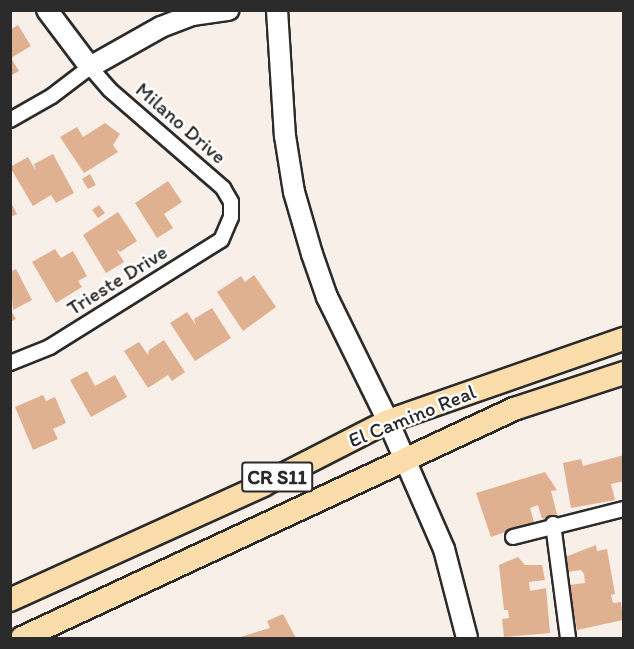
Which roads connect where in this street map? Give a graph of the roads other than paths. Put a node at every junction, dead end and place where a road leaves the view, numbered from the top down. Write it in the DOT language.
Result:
graph roads {
  1 [pos="47,10"];
  2 [pos="229,10"];
  3 [pos="277,10"];
  4 [pos="90,67"];
  5 [pos="10,120"];
  6 [pos="231,217"];
  7 [pos="624,339"];
  8 [pos="10,363"];
  9 [pos="624,373"];
  10 [pos="388,421"];
  11 [pos="403,462"];
  12 [pos="624,509"];
  13 [pos="553,524"];
  14 [pos="513,537"];
  15 [pos="10,600"];
  16 [pos="22,639"];
  17 [pos="467,639"];
  18 [pos="568,639"];
  1 -- 4 [label="main road"];
  2 -- 4 [label="main road"];
  3 -- 10 [label="main road"];
  4 -- 5 [label="street"];
  4 -- 6 [label="street, Milano Drive"];
  6 -- 8 [label="street, Trieste Drive"];
  7 -- 10 [label="main road, El Camino Real / CR S11"];
  9 -- 11 [label="main road, El Camino Real / CR S11"];
  10 -- 11 [label="main road"];
  10 -- 15 [label="main road, El Camino Real / CR S11"];
  11 -- 16 [label="main road, El Camino Real / CR S11"];
  11 -- 17 [label="main road"];
  12 -- 13 [label="street"];
  13 -- 14 [label="street"];
  13 -- 18 [label="street"];
}
